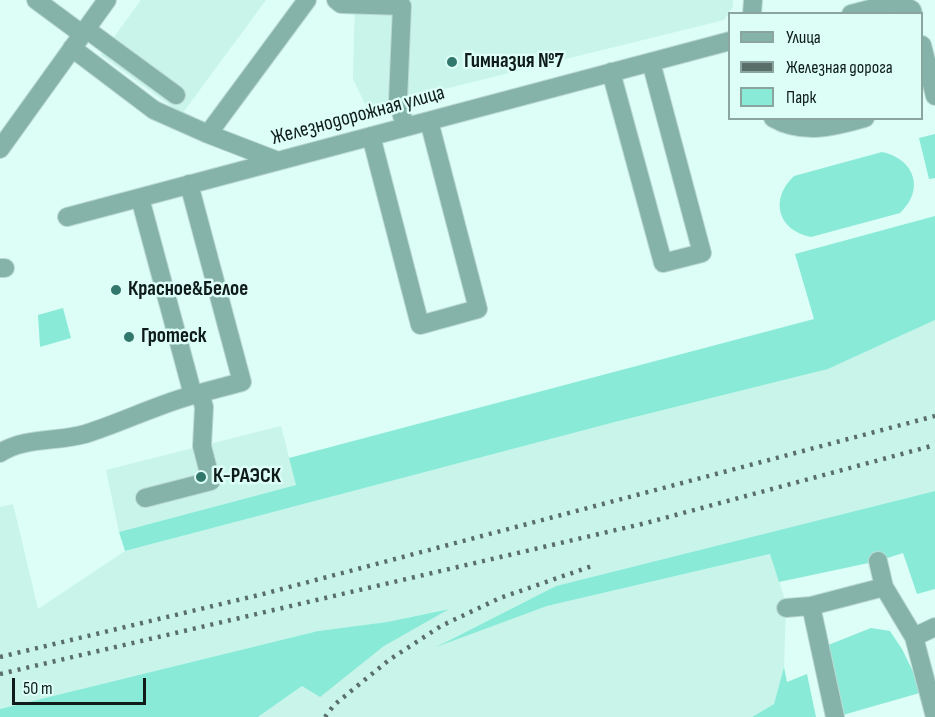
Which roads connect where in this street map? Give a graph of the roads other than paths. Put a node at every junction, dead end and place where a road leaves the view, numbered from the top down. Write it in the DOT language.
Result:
graph roads {
  1 [pos="36,0"];
  2 [pos="107,0"];
  3 [pos="307,0"];
  4 [pos="336,0"];
  5 [pos="859,12"];
  6 [pos="912,12"];
  7 [pos="80,37"];
  8 [pos="728,41"];
  9 [pos="923,53"];
  10 [pos="651,62"];
  11 [pos="612,72"];
  12 [pos="176,94"];
  13 [pos="935,98"];
  14 [pos="776,120"];
  15 [pos="858,120"];
  16 [pos="429,121"];
  17 [pos="405,127"];
  18 [pos="208,134"];
  19 [pos="371,136"];
  20 [pos="0,149"];
  21 [pos="278,161"];
  22 [pos="189,184"];
  23 [pos="140,198"];
  24 [pos="67,217"];
  25 [pos="197,394"];
  26 [pos="0,453"];
  27 [pos="145,498"];
  28 [pos="878,561"];
  29 [pos="884,587"];
  30 [pos="811,606"];
  31 [pos="786,609"];
  32 [pos="935,627"];
  33 [pos="914,637"];
  34 [pos="934,707"];
  35 [pos="835,717"];
  1 -- 7 [label="street"];
  2 -- 7 [label="street"];
  3 -- 18 [label="street"];
  4 -- 17 [label="street"];
  5 -- 6 [label="street"];
  7 -- 12 [label="street"];
  7 -- 18 [label="street"];
  7 -- 20 [label="street"];
  8 -- 10 [label="street, Железнодорожная улица"];
  9 -- 13 [label="street"];
  10 -- 11 [label="street, Железнодорожная улица"];
  10 -- 11 [label="street"];
  11 -- 16 [label="street, Железнодорожная улица"];
  14 -- 15 [label="street"];
  16 -- 17 [label="street, Железнодорожная улица"];
  16 -- 19 [label="street"];
  17 -- 19 [label="street, Железнодорожная улица"];
  18 -- 21 [label="street"];
  19 -- 21 [label="street, Железнодорожная улица"];
  21 -- 22 [label="street, Железнодорожная улица"];
  22 -- 23 [label="street, Железнодорожная улица"];
  22 -- 25 [label="street"];
  23 -- 24 [label="street, Железнодорожная улица"];
  23 -- 25 [label="street"];
  25 -- 26 [label="street"];
  25 -- 27 [label="street"];
  28 -- 29 [label="street"];
  29 -- 30 [label="street"];
  29 -- 33 [label="street"];
  30 -- 31 [label="street"];
  30 -- 35 [label="street"];
  32 -- 33 [label="street"];
  33 -- 34 [label="street"];
}
